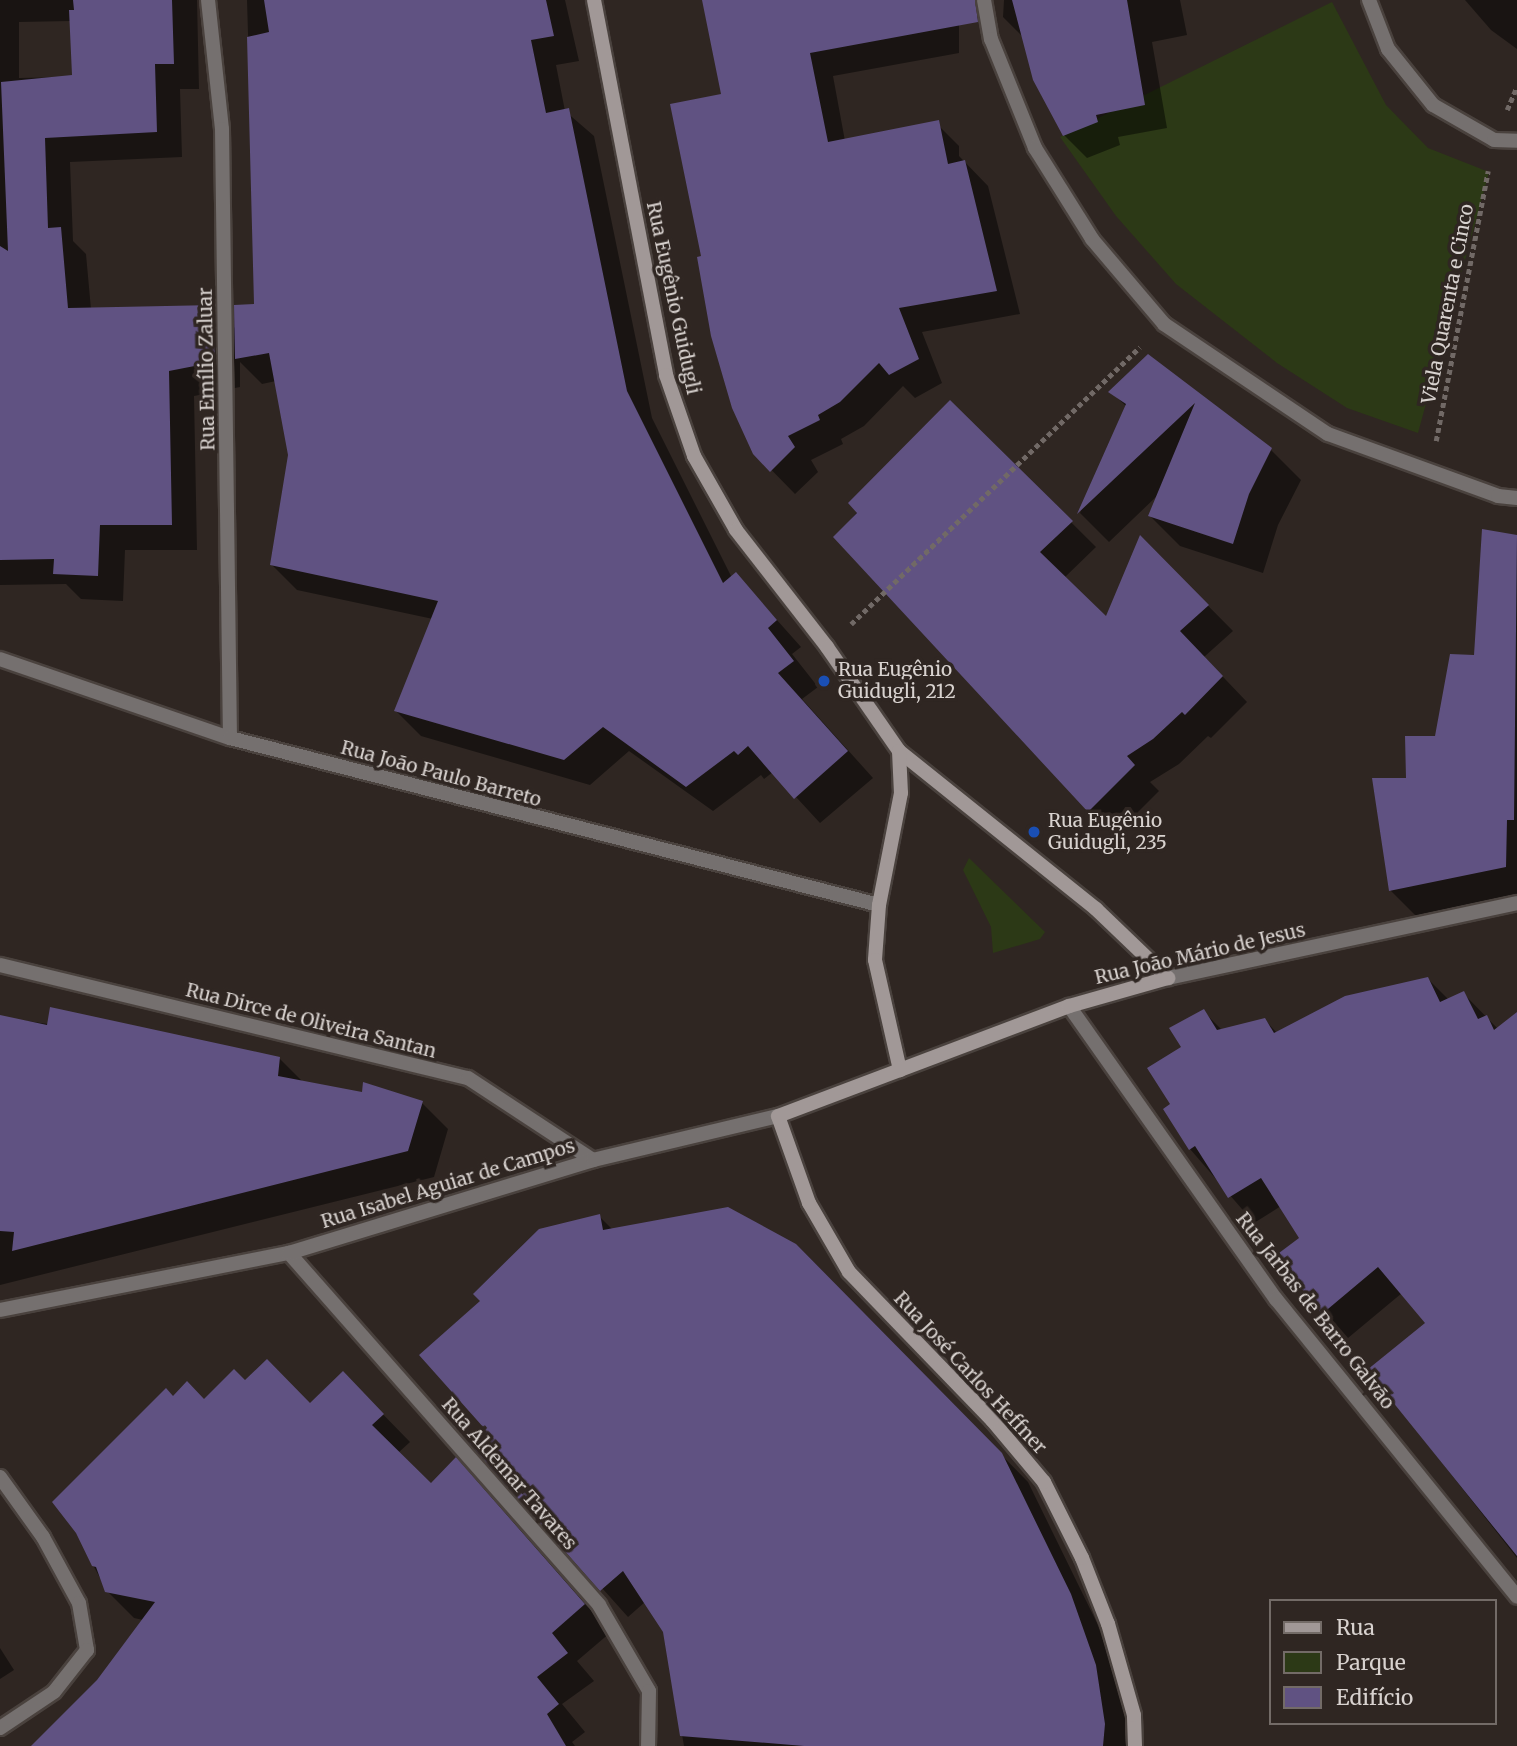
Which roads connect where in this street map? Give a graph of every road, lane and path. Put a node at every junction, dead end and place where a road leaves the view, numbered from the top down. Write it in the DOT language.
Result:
graph roads {
  1 [pos="208,0"];
  2 [pos="594,0"];
  3 [pos="984,0"];
  4 [pos="1369,0"];
  5 [pos="1494,141"];
  6 [pos="1517,141"];
  7 [pos="1164,324"];
  8 [pos="1430,473"];
  9 [pos="1517,498"];
  10 [pos="827,646"];
  11 [pos="0,659"];
  12 [pos="230,738"];
  13 [pos="899,751"];
  14 [pos="1517,903"];
  15 [pos="878,905"];
  16 [pos="0,965"];
  17 [pos="1168,978"];
  18 [pos="1069,1006"];
  19 [pos="900,1070"];
  20 [pos="778,1116"];
  21 [pos="593,1160"];
  22 [pos="289,1253"];
  23 [pos="0,1310"];
  24 [pos="0,1477"];
  25 [pos="1517,1597"];
  26 [pos="0,1728"];
  27 [pos="648,1746"];
  28 [pos="1135,1746"];
  1 -- 12 [label="street, Rua Emílio Zaluar"];
  2 -- 10 [label="main road, Rua Eugênio Guidugli"];
  3 -- 7 [label="street"];
  4 -- 5 [label="street"];
  5 -- 6 [label="street"];
  5 -- 8 [label="path, Viela Quarenta e Cinco"];
  7 -- 8 [label="street"];
  7 -- 10 [label="path"];
  8 -- 9 [label="street"];
  10 -- 13 [label="main road, Rua Eugênio Guidugli"];
  11 -- 12 [label="street, Rua João Paulo Barreto"];
  12 -- 15 [label="street, Rua João Paulo Barreto"];
  13 -- 15 [label="main road"];
  13 -- 17 [label="main road, Rua Eugênio Guidugli"];
  14 -- 17 [label="street, Rua João Mário de Jesus"];
  15 -- 19 [label="main road"];
  16 -- 21 [label="street, Rua Dirce de Oliveira Santan"];
  17 -- 18 [label="main road, Rua João Mário de Jesus"];
  18 -- 19 [label="main road, Rua João Mário de Jesus"];
  18 -- 25 [label="street, Rua Jarbas de Barro Galvão"];
  19 -- 20 [label="main road, Rua Isabel Aguiar de Campos"];
  20 -- 21 [label="street, Rua Isabel Aguiar de Campos"];
  20 -- 28 [label="main road, Rua José Carlos Heffner"];
  21 -- 22 [label="street, Rua Isabel Aguiar de Campos"];
  22 -- 23 [label="street, Rua Isabel Aguiar de Campos"];
  22 -- 27 [label="street, Rua Aldemar Tavares"];
  24 -- 26 [label="street"];
}
